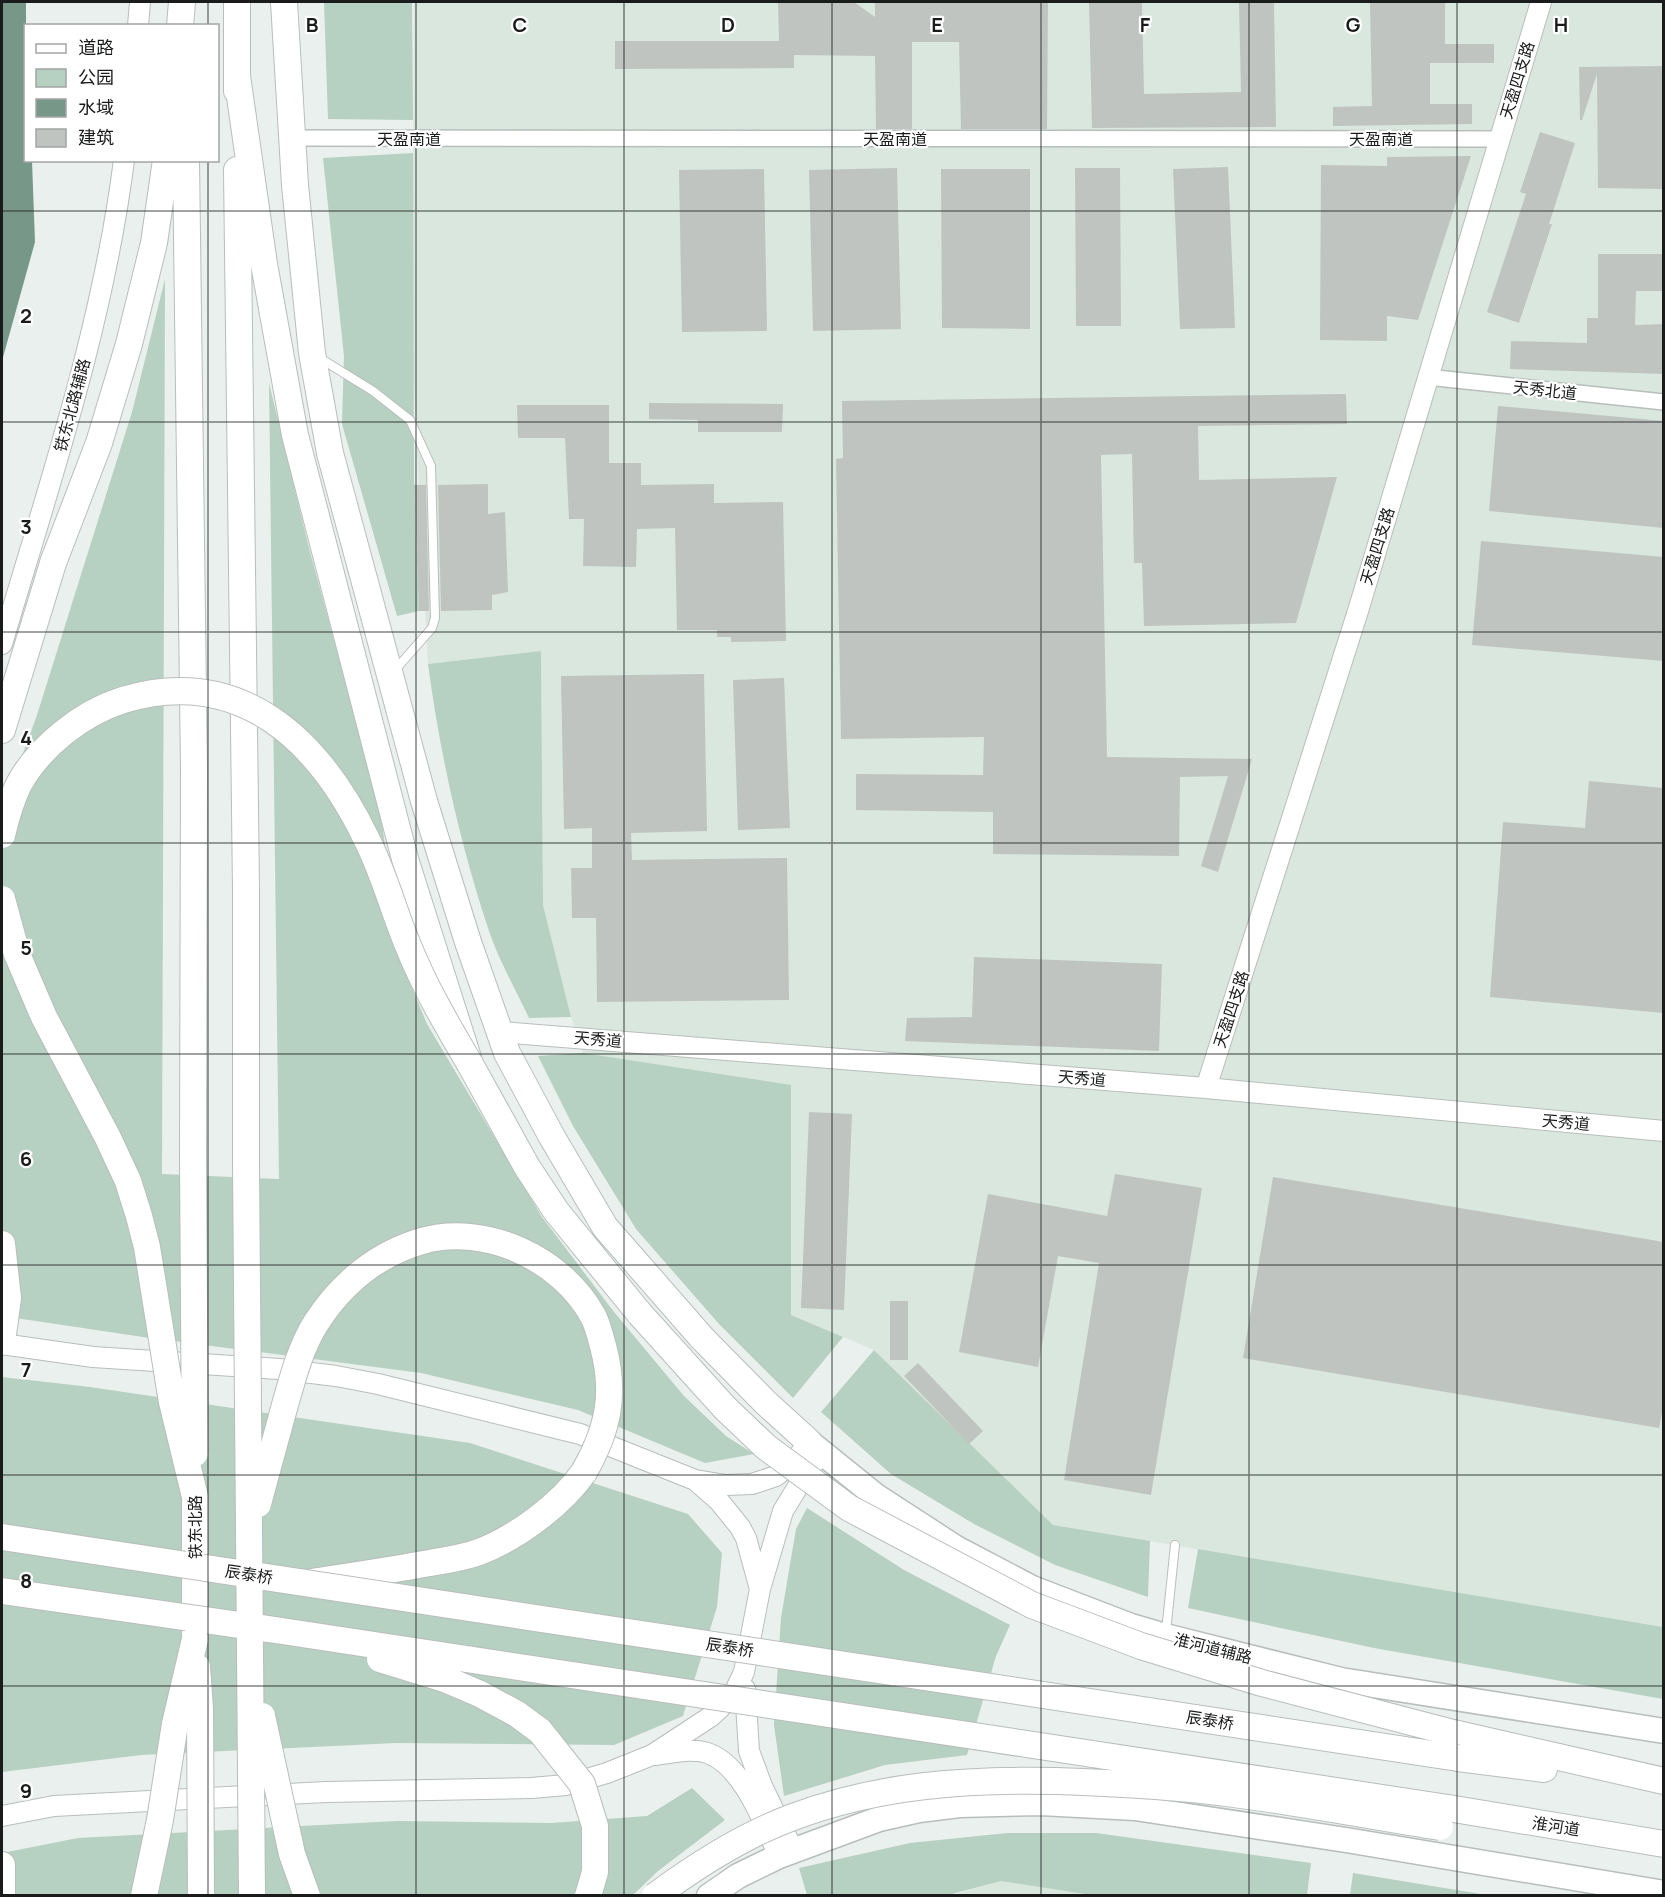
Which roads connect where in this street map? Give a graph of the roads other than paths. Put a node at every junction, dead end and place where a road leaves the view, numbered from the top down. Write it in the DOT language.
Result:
graph roads {
  1 [pos="140,2"];
  2 [pos="183,2"];
  3 [pos="237,2"];
  4 [pos="284,2"];
  5 [pos="1541,2"];
  6 [pos="138,24"];
  7 [pos="182,24"];
  8 [pos="237,76"];
  9 [pos="292,138"];
  10 [pos="1499,139"];
  11 [pos="124,162"];
  12 [pos="166,162"];
  13 [pos="186,162"];
  14 [pos="312,353"];
  15 [pos="1427,377"];
  16 [pos="1664,402"];
  17 [pos="2,644"];
  18 [pos="390,676"];
  19 [pos="2,730"];
  20 [pos="2,835"];
  21 [pos="2,899"];
  22 [pos="500,1032"];
  23 [pos="470,1064"];
  24 [pos="1206,1088"];
  25 [pos="1664,1131"];
  26 [pos="2,1244"];
  27 [pos="2,1343"];
  28 [pos="816,1448"];
  29 [pos="695,1480"];
  30 [pos="195,1497"];
  31 [pos="250,1533"];
  32 [pos="2,1537"];
  33 [pos="1175,1545"];
  34 [pos="304,1583"];
  35 [pos="760,1589"];
  36 [pos="2,1590"];
  37 [pos="282,1631"];
  38 [pos="1165,1636"];
  39 [pos="195,1639"];
  40 [pos="251,1659"];
  41 [pos="744,1672"];
  42 [pos="1664,1731"];
  43 [pos="652,1755"];
  44 [pos="1664,1782"];
  45 [pos="2,1816"];
  46 [pos="1444,1818"];
  47 [pos="1664,1844"];
  48 [pos="786,1853"];
  49 [pos="2,1864"];
  50 [pos="1664,1893"];
  51 [pos="2,1896"];
  52 [pos="144,1896"];
  53 [pos="201,1896"];
  54 [pos="252,1896"];
  55 [pos="307,1896"];
  56 [pos="588,1896"];
  57 [pos="655,1896"];
  58 [pos="709,1896"];
  1 -- 6 [label="street"];
  2 -- 7 [label="highway"];
  3 -- 8 [label="highway"];
  4 -- 9 [label="highway"];
  5 -- 10 [label="street, 天盈四支路"];
  8 -- 23 [label="highway, bridge"];
  8 -- 31 [label="highway, bridge"];
  9 -- 10 [label="street, 天盈南道"];
  9 -- 14 [label="highway"];
  10 -- 15 [label="street, 天盈四支路"];
  11 -- 17 [label="street, 铁东北路辅路"];
  12 -- 19 [label="highway"];
  13 -- 30 [label="highway, 铁东北路, bridge"];
  14 -- 18 [label="highway"];
  14 -- 18 [label="lane"];
  15 -- 16 [label="street, 天秀北道"];
  15 -- 24 [label="street, 天盈四支路"];
  18 -- 22 [label="highway"];
  20 -- 23 [label="highway, bridge"];
  21 -- 30 [label="highway, bridge"];
  22 -- 24 [label="street, 天秀道"];
  22 -- 28 [label="highway"];
  23 -- 44 [label="highway, bridge"];
  24 -- 25 [label="street, 天秀道"];
  26 -- 27 [label="highway"];
  27 -- 29 [label="street"];
  28 -- 29 [label="street"];
  28 -- 35 [label="street"];
  28 -- 38 [label="main road, 淮河道辅路"];
  29 -- 35 [label="street"];
  30 -- 39 [label="highway, 铁东北路, bridge"];
  31 -- 34 [label="highway, bridge"];
  31 -- 40 [label="highway, bridge"];
  32 -- 34 [label="highway, 辰泰桥, bridge"];
  33 -- 38 [label="lane"];
  34 -- 44 [label="highway, 辰泰桥, bridge"];
  35 -- 41 [label="street"];
  36 -- 37 [label="highway, bridge"];
  37 -- 46 [label="highway, bridge"];
  37 -- 56 [label="highway, bridge"];
  38 -- 42 [label="main road, 淮河道辅路"];
  39 -- 52 [label="highway, bridge"];
  39 -- 53 [label="highway, 铁东北路, bridge"];
  40 -- 54 [label="highway, bridge"];
  40 -- 55 [label="highway, bridge"];
  41 -- 43 [label="street"];
  41 -- 48 [label="street"];
  43 -- 45 [label="street"];
  43 -- 48 [label="street"];
  46 -- 47 [label="highway, 淮河道"];
  46 -- 57 [label="highway, bridge"];
  48 -- 50 [label="main road"];
  48 -- 58 [label="main road"];
  49 -- 51 [label="highway"];
}
